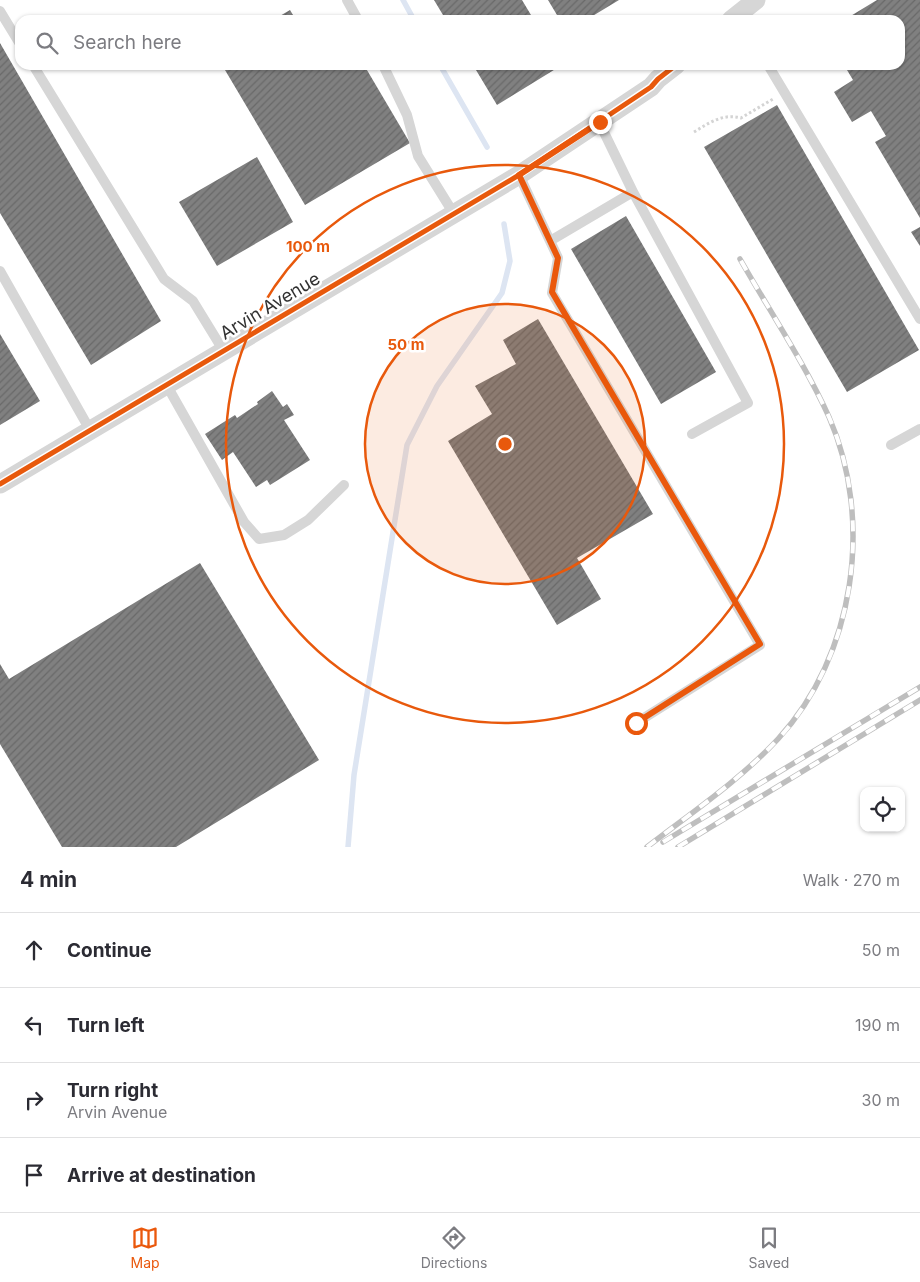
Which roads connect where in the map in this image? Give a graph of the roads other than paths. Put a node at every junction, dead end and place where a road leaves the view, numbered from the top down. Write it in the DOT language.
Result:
graph roads {
  1 [pos="347,0"];
  2 [pos="756,0"];
  3 [pos="0,11"];
  4 [pos="355,15"];
  5 [pos="740,15"];
  6 [pos="15,36"];
  7 [pos="36,70"];
  8 [pos="385,70"];
  9 [pos="670,70"];
  10 [pos="771,70"];
  11 [pos="600,122"];
  12 [pos="519,175"];
  13 [pos="633,192"];
  14 [pos="454,214"];
  15 [pos="550,241"];
  16 [pos="0,271"];
  17 [pos="920,319"];
  18 [pos="223,350"];
  19 [pos="166,384"];
  20 [pos="90,430"];
  21 [pos="920,430"];
  22 [pos="692,434"];
  23 [pos="892,445"];
  24 [pos="0,484"];
  25 [pos="344,484"];
  26 [pos="636,723"];
  1 -- 4 [label="lane"];
  2 -- 5 [label="street"];
  3 -- 6 [label="lane"];
  7 -- 18 [label="lane"];
  8 -- 14 [label="lane"];
  9 -- 11 [label="street, Arvin Avenue"];
  10 -- 17 [label="lane"];
  11 -- 12 [label="street, Arvin Avenue"];
  11 -- 13 [label="lane"];
  12 -- 14 [label="street, Arvin Avenue"];
  12 -- 15 [label="lane"];
  13 -- 15 [label="lane"];
  13 -- 22 [label="lane"];
  14 -- 18 [label="street, Arvin Avenue"];
  15 -- 26 [label="lane"];
  16 -- 20 [label="lane"];
  18 -- 19 [label="street, Arvin Avenue"];
  19 -- 20 [label="street, Arvin Avenue"];
  19 -- 25 [label="lane"];
  20 -- 24 [label="street, Arvin Avenue"];
  21 -- 23 [label="lane"];
}
